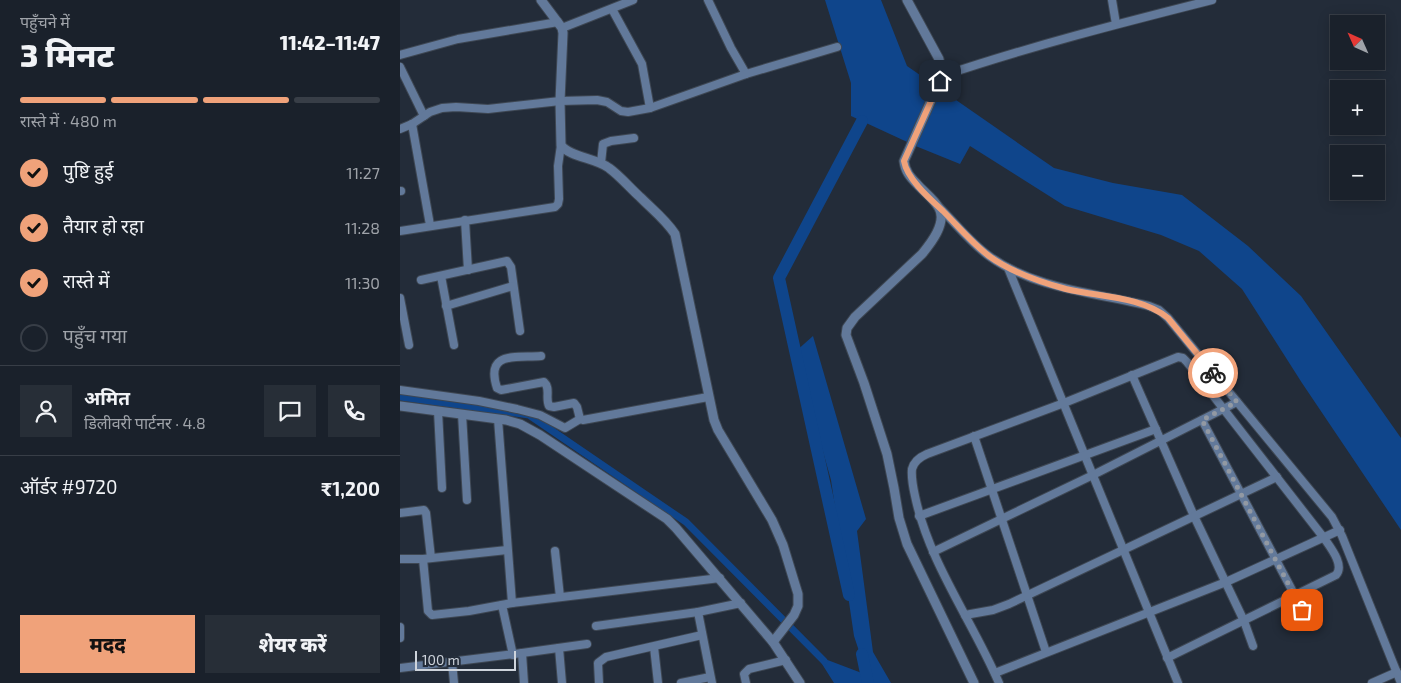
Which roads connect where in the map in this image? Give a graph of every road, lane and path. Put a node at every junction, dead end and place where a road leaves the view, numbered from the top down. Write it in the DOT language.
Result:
graph roads {
  1 [pos="542,0"];
  2 [pos="633,0"];
  3 [pos="708,0"];
  4 [pos="907,0"];
  5 [pos="1112,0"];
  6 [pos="1212,0"];
  7 [pos="612,9"];
  8 [pos="1116,24"];
  9 [pos="560,25"];
  10 [pos="836,47"];
  11 [pos="400,55"];
  12 [pos="400,67"];
  13 [pos="746,74"];
  14 [pos="941,79"];
  15 [pos="560,101"];
  16 [pos="650,108"];
  17 [pos="424,116"];
  18 [pos="412,124"];
  19 [pos="400,129"];
  20 [pos="634,138"];
  21 [pos="561,145"];
  22 [pos="601,164"];
  23 [pos="938,207"];
  24 [pos="465,220"];
  25 [pos="430,226"];
  26 [pos="400,231"];
  27 [pos="1008,268"];
  28 [pos="468,270"];
  29 [pos="441,276"];
  30 [pos="421,280"];
  31 [pos="514,286"];
  32 [pos="400,298"];
  33 [pos="446,306"];
  34 [pos="402,319"];
  35 [pos="520,331"];
  36 [pos="409,345"];
  37 [pos="454,345"];
  38 [pos="540,356"];
  39 [pos="1132,375"];
  40 [pos="400,390"];
  41 [pos="708,397"];
  42 [pos="1237,402"];
  43 [pos="1064,403"];
  44 [pos="400,406"];
  45 [pos="1224,409"];
  46 [pos="438,411"];
  47 [pos="462,414"];
  48 [pos="580,418"];
  49 [pos="498,419"];
  50 [pos="1202,420"];
  51 [pos="1156,429"];
  52 [pos="974,436"];
  53 [pos="1162,440"];
  54 [pos="1085,456"];
  55 [pos="1093,475"];
  56 [pos="1277,477"];
  57 [pos="442,488"];
  58 [pos="992,490"];
  59 [pos="1241,493"];
  60 [pos="467,500"];
  61 [pos="400,513"];
  62 [pos="920,516"];
  63 [pos="1194,516"];
  64 [pos="1002,519"];
  65 [pos="1340,530"];
  66 [pos="1324,538"];
  67 [pos="507,550"];
  68 [pos="1123,550"];
  69 [pos="556,551"];
  70 [pos="933,552"];
  71 [pos="427,558"];
  72 [pos="400,559"];
  73 [pos="1276,560"];
  74 [pos="720,578"];
  75 [pos="1226,582"];
  76 [pos="1295,596"];
  77 [pos="560,597"];
  78 [pos="1027,597"];
  79 [pos="512,603"];
  80 [pos="741,603"];
  81 [pos="502,605"];
  82 [pos="1148,611"];
  83 [pos="698,612"];
  84 [pos="965,615"];
  85 [pos="1244,621"];
  86 [pos="1310,624"];
  87 [pos="596,626"];
  88 [pos="400,627"];
  89 [pos="702,635"];
  90 [pos="400,638"];
  91 [pos="775,639"];
  92 [pos="587,644"];
  93 [pos="1253,646"];
  94 [pos="654,647"];
  95 [pos="559,648"];
  96 [pos="1046,652"];
  97 [pos="522,653"];
  98 [pos="512,655"];
  99 [pos="1167,658"];
  100 [pos="786,660"];
  101 [pos="452,662"];
  102 [pos="400,668"];
  103 [pos="1397,672"];
  104 [pos="995,673"];
  105 [pos="711,680"];
  106 [pos="454,683"];
  107 [pos="524,683"];
  108 [pos="562,683"];
  109 [pos="598,683"];
  110 [pos="658,683"];
  111 [pos="681,683"];
  112 [pos="746,683"];
  113 [pos="800,683"];
  114 [pos="974,683"];
  115 [pos="999,683"];
  116 [pos="1178,683"];
  117 [pos="1372,683"];
  118 [pos="1401,683"];
  1 -- 9 [label="street"];
  2 -- 7 [label="street"];
  3 -- 13 [label="street"];
  4 -- 14 [label="street"];
  5 -- 8 [label="street"];
  6 -- 8 [label="street"];
  7 -- 9 [label="street"];
  7 -- 16 [label="street"];
  8 -- 14 [label="street"];
  9 -- 11 [label="street"];
  9 -- 15 [label="street"];
  10 -- 13 [label="street"];
  12 -- 17 [label="street"];
  13 -- 16 [label="street"];
  14 -- 23 [label="street"];
  15 -- 16 [label="street"];
  15 -- 17 [label="street"];
  15 -- 21 [label="street"];
  17 -- 18 [label="street"];
  18 -- 19 [label="street"];
  18 -- 25 [label="street"];
  20 -- 22 [label="street"];
  21 -- 22 [label="street"];
  21 -- 24 [label="street"];
  22 -- 41 [label="street"];
  23 -- 27 [label="street"];
  23 -- 114 [label="street"];
  24 -- 25 [label="street"];
  24 -- 28 [label="street"];
  25 -- 26 [label="street"];
  27 -- 42 [label="street"];
  27 -- 43 [label="street"];
  28 -- 29 [label="street"];
  28 -- 31 [label="street"];
  29 -- 30 [label="street"];
  29 -- 33 [label="street"];
  31 -- 33 [label="street"];
  31 -- 35 [label="street"];
  32 -- 34 [label="street"];
  33 -- 37 [label="street"];
  34 -- 36 [label="street"];
  38 -- 48 [label="street"];
  39 -- 43 [label="street"];
  39 -- 45 [label="street"];
  39 -- 51 [label="street"];
  40 -- 48 [label="street"];
  41 -- 48 [label="street"];
  41 -- 91 [label="street"];
  42 -- 45 [label="street"];
  42 -- 65 [label="street"];
  43 -- 52 [label="street"];
  43 -- 54 [label="street"];
  44 -- 46 [label="street"];
  45 -- 50 [label="street"];
  45 -- 56 [label="street"];
  46 -- 47 [label="street"];
  46 -- 57 [label="street"];
  47 -- 49 [label="street"];
  47 -- 60 [label="street"];
  49 -- 67 [label="street"];
  49 -- 74 [label="street"];
  50 -- 53 [label="street"];
  50 -- 59 [label="street"];
  51 -- 53 [label="street"];
  51 -- 54 [label="street"];
  52 -- 58 [label="street"];
  52 -- 62 [label="street"];
  53 -- 55 [label="street"];
  53 -- 63 [label="street"];
  54 -- 55 [label="street"];
  54 -- 58 [label="street"];
  55 -- 64 [label="street"];
  55 -- 68 [label="street"];
  56 -- 59 [label="street"];
  56 -- 66 [label="street"];
  58 -- 62 [label="street"];
  58 -- 64 [label="street"];
  59 -- 63 [label="street"];
  59 -- 73 [label="street"];
  61 -- 71 [label="street"];
  62 -- 70 [label="street"];
  63 -- 68 [label="street"];
  63 -- 75 [label="street"];
  64 -- 70 [label="street"];
  64 -- 78 [label="street"];
  65 -- 66 [label="street"];
  65 -- 103 [label="street"];
  66 -- 73 [label="street"];
  66 -- 76 [label="street"];
  67 -- 71 [label="street"];
  67 -- 79 [label="street"];
  68 -- 78 [label="street"];
  68 -- 82 [label="street"];
  69 -- 77 [label="street"];
  70 -- 84 [label="street"];
  71 -- 72 [label="street"];
  71 -- 81 [label="street"];
  73 -- 75 [label="street"];
  73 -- 76 [label="street"];
  74 -- 77 [label="street"];
  74 -- 80 [label="street"];
  75 -- 82 [label="street"];
  75 -- 85 [label="street"];
  76 -- 85 [label="street"];
  76 -- 86 [label="street"];
  77 -- 79 [label="street"];
  78 -- 84 [label="street"];
  78 -- 96 [label="street"];
  79 -- 81 [label="street"];
  80 -- 83 [label="street"];
  80 -- 91 [label="street"];
  81 -- 98 [label="street"];
  82 -- 96 [label="street"];
  82 -- 99 [label="street"];
  83 -- 87 [label="street"];
  83 -- 89 [label="street"];
  84 -- 104 [label="street"];
  85 -- 93 [label="street"];
  85 -- 99 [label="street"];
  88 -- 90 [label="street"];
  89 -- 94 [label="street"];
  89 -- 105 [label="street"];
  91 -- 100 [label="street"];
  92 -- 95 [label="street"];
  94 -- 109 [label="street"];
  94 -- 110 [label="street"];
  95 -- 97 [label="street"];
  95 -- 108 [label="street"];
  96 -- 104 [label="street"];
  97 -- 98 [label="street"];
  97 -- 107 [label="street"];
  98 -- 101 [label="street"];
  99 -- 116 [label="street"];
  100 -- 112 [label="street"];
  100 -- 113 [label="street"];
  101 -- 102 [label="street"];
  101 -- 106 [label="street"];
  103 -- 117 [label="street"];
  103 -- 118 [label="street"];
  104 -- 115 [label="street"];
  105 -- 111 [label="street"];
}
